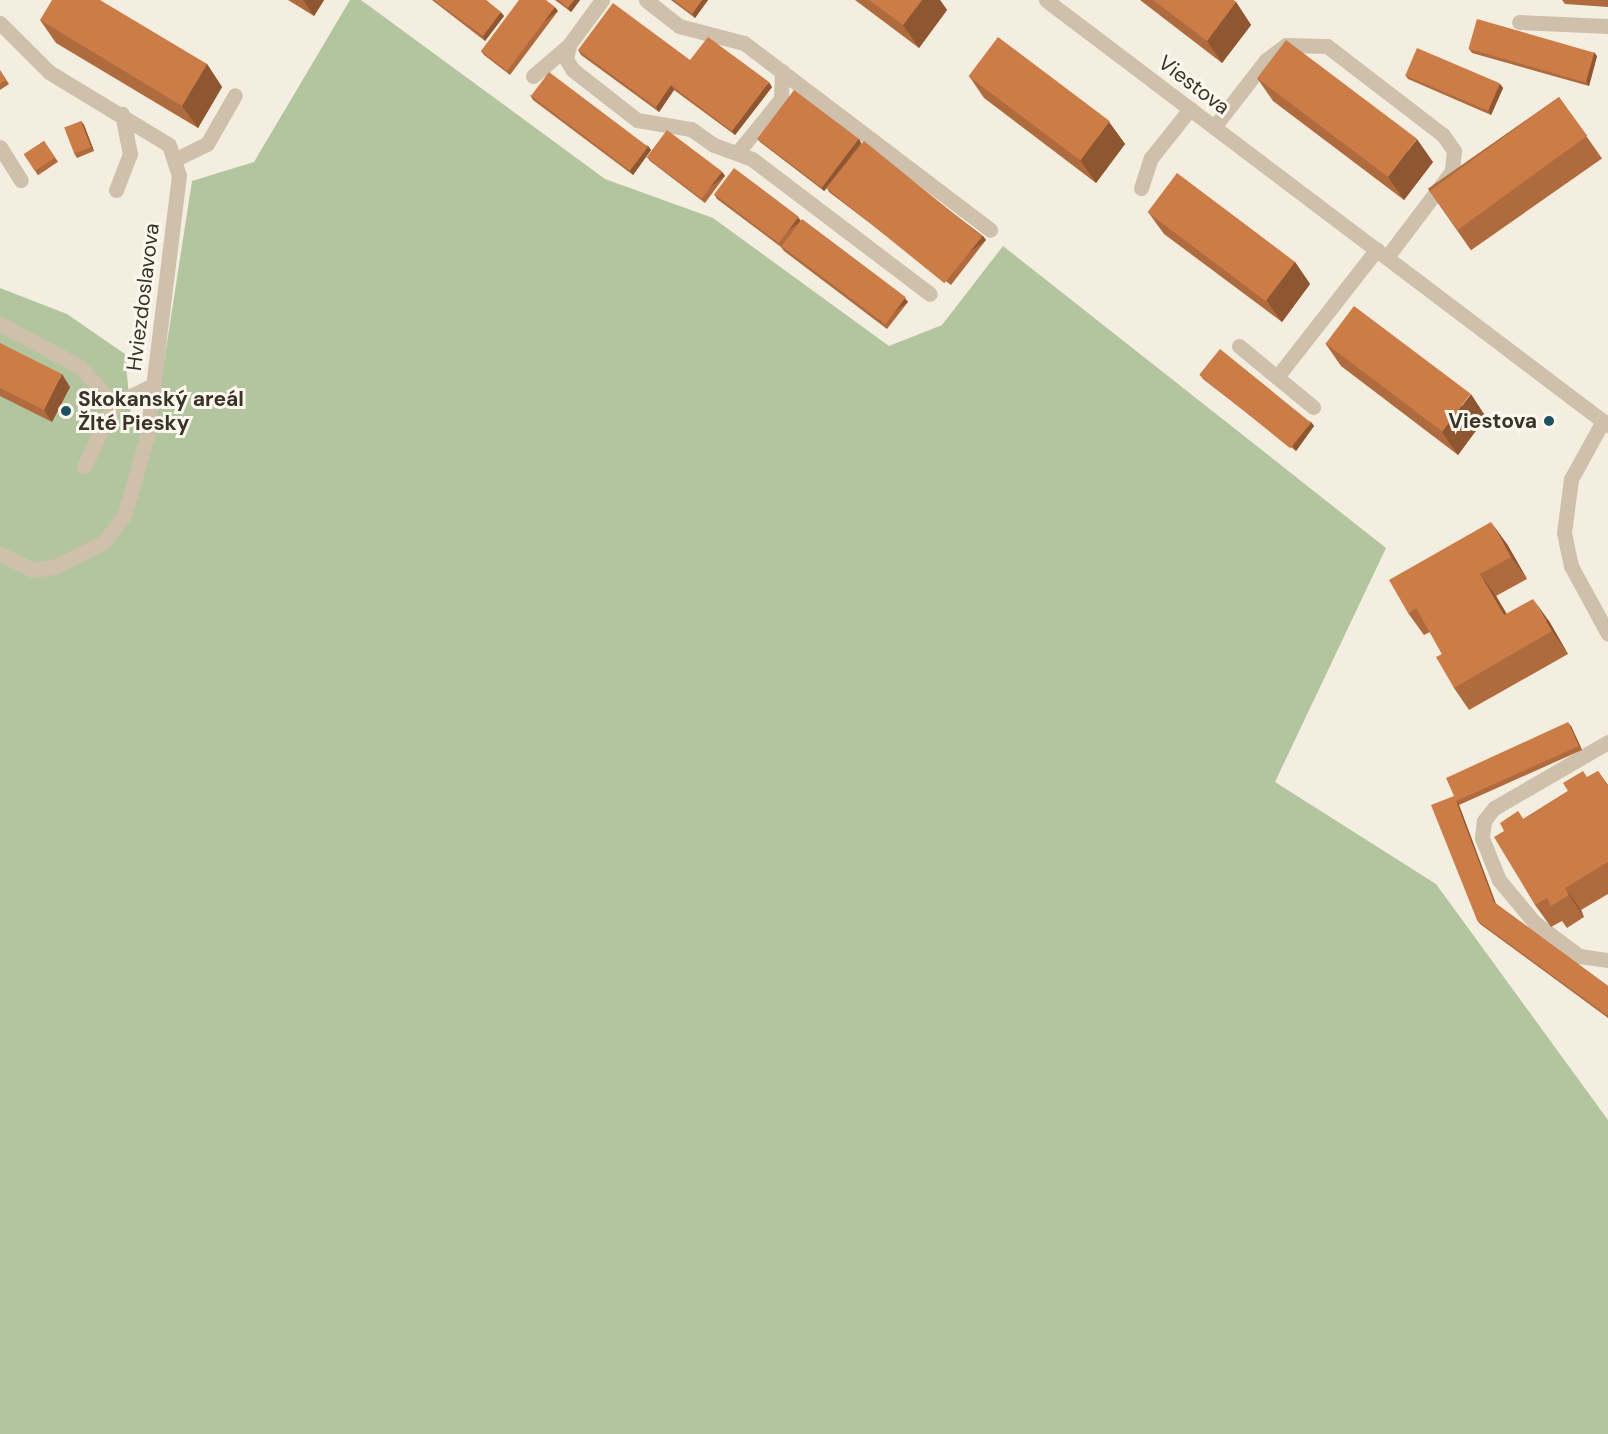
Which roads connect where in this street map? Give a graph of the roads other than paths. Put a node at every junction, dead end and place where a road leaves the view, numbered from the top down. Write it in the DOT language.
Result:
graph roads {
  1 [pos="602,0"];
  2 [pos="646,0"];
  3 [pos="1046,0"];
  4 [pos="1519,22"];
  5 [pos="0,23"];
  6 [pos="1608,26"];
  7 [pos="569,45"];
  8 [pos="782,71"];
  9 [pos="533,76"];
  10 [pos="235,95"];
  11 [pos="1190,109"];
  12 [pos="122,114"];
  13 [pos="1214,127"];
  14 [pos="0,147"];
  15 [pos="737,153"];
  16 [pos="176,159"];
  17 [pos="1470,166"];
  18 [pos="1452,171"];
  19 [pos="21,180"];
  20 [pos="1142,188"];
  21 [pos="116,190"];
  22 [pos="990,230"];
  23 [pos="1382,253"];
  24 [pos="930,294"];
  25 [pos="0,324"];
  26 [pos="1239,346"];
  27 [pos="1277,377"];
  28 [pos="153,385"];
  29 [pos="114,405"];
  30 [pos="1313,407"];
  31 [pos="1606,423"];
  32 [pos="84,466"];
  33 [pos="0,554"];
  34 [pos="1608,634"];
  35 [pos="1608,742"];
  36 [pos="1608,960"];
  1 -- 7 [label="street"];
  2 -- 8 [label="street"];
  3 -- 11 [label="street, Viestova"];
  4 -- 6 [label="street"];
  5 -- 12 [label="street"];
  7 -- 9 [label="street"];
  7 -- 15 [label="street"];
  8 -- 15 [label="street"];
  8 -- 22 [label="street"];
  10 -- 16 [label="street"];
  11 -- 13 [label="street, Viestova"];
  11 -- 20 [label="street"];
  12 -- 16 [label="street"];
  12 -- 21 [label="street"];
  13 -- 18 [label="street"];
  13 -- 23 [label="street, Viestova"];
  14 -- 19 [label="street"];
  15 -- 24 [label="street"];
  16 -- 28 [label="street, Hviezdoslavova"];
  17 -- 18 [label="street"];
  18 -- 23 [label="street"];
  23 -- 27 [label="street"];
  23 -- 31 [label="street, Viestova"];
  25 -- 29 [label="street"];
  26 -- 27 [label="street"];
  27 -- 30 [label="street"];
  28 -- 29 [label="street"];
  28 -- 33 [label="street, Hviezdoslavova"];
  29 -- 32 [label="street"];
  31 -- 34 [label="street, Viestova"];
  35 -- 36 [label="street"];
}
